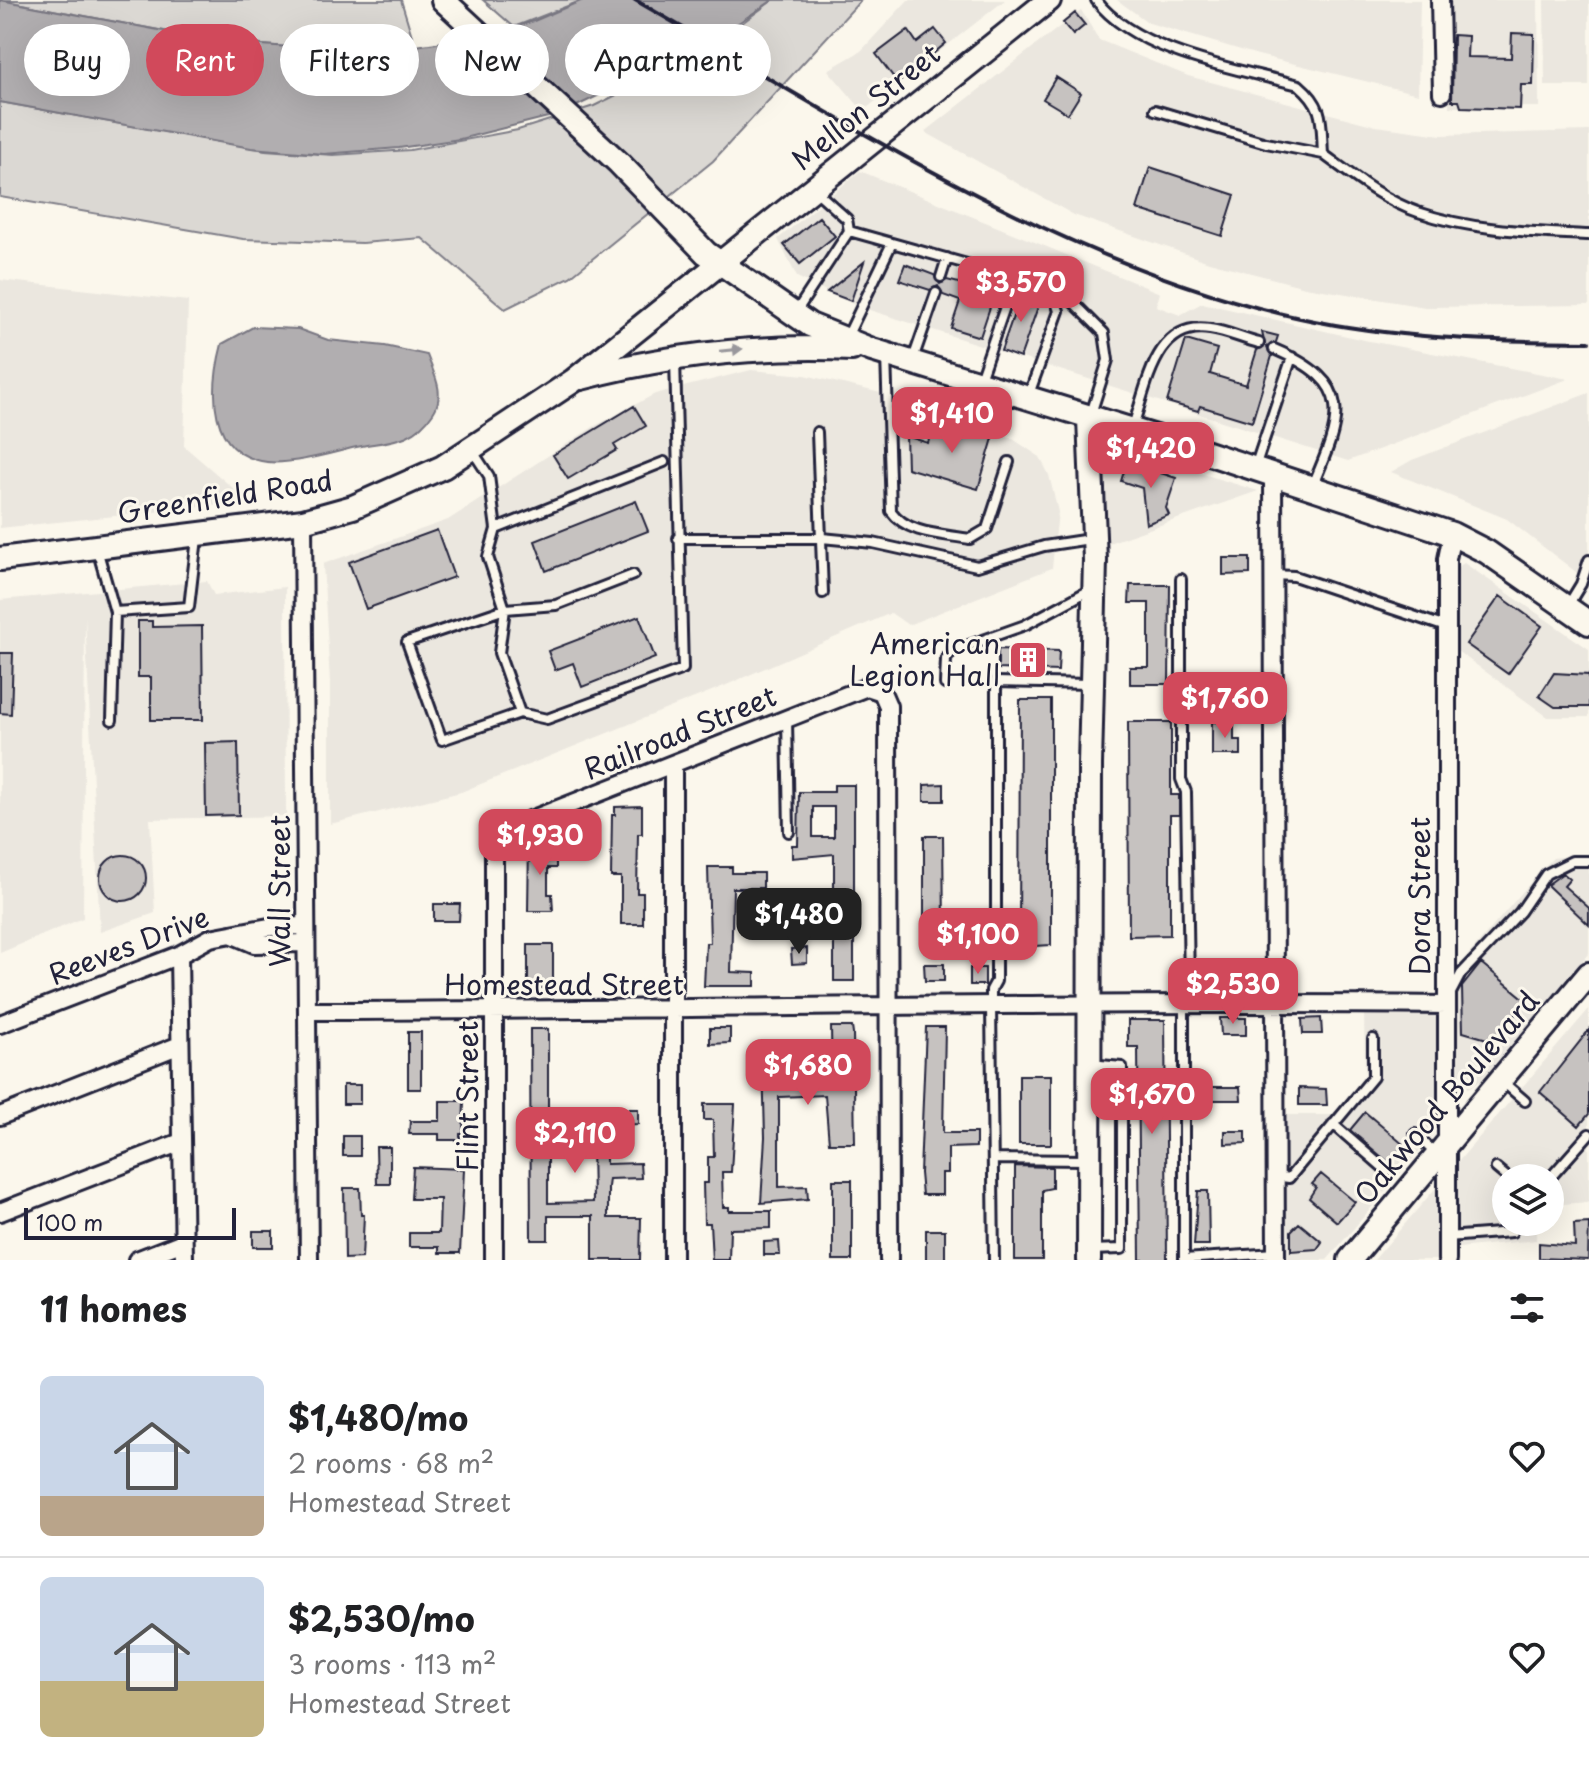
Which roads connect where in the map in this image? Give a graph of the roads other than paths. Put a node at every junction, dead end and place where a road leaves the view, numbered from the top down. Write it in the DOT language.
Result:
graph roads {
  1 [pos="443,0"];
  2 [pos="1049,0"];
  3 [pos="1096,0"];
  4 [pos="1440,0"];
  5 [pos="1442,93"];
  6 [pos="1155,110"];
  7 [pos="1323,154"];
  8 [pos="813,188"];
  9 [pos="849,231"];
  10 [pos="1589,235"];
  11 [pos="892,243"];
  12 [pos="947,258"];
  13 [pos="720,262"];
  14 [pos="941,277"];
  15 [pos="1015,278"];
  16 [pos="936,293"];
  17 [pos="1053,293"];
  18 [pos="793,315"];
  19 [pos="846,340"];
  20 [pos="1259,343"];
  21 [pos="1274,349"];
  22 [pos="879,352"];
  23 [pos="1292,357"];
  24 [pos="675,358"];
  25 [pos="912,363"];
  26 [pos="573,381"];
  27 [pos="978,384"];
  28 [pos="1027,400"];
  29 [pos="1089,419"];
  30 [pos="1131,431"];
  31 [pos="817,432"];
  32 [pos="472,450"];
  33 [pos="664,462"];
  34 [pos="1009,462"];
  35 [pos="1264,472"];
  36 [pos="1312,487"];
  37 [pos="303,521"];
  38 [pos="496,529"];
  39 [pos="1452,534"];
  40 [pos="198,535"];
  41 [pos="678,538"];
  42 [pos="822,538"];
  43 [pos="1094,538"];
  44 [pos="97,548"];
  45 [pos="0,559"];
  46 [pos="1589,560"];
  47 [pos="633,575"];
  48 [pos="1273,575"];
  49 [pos="1181,579"];
  50 [pos="1094,588"];
  51 [pos="823,593"];
  52 [pos="1566,607"];
  53 [pos="505,609"];
  54 [pos="115,612"];
  55 [pos="1589,623"];
  56 [pos="1447,627"];
  57 [pos="945,684"];
  58 [pos="1092,684"];
  59 [pos="520,713"];
  60 [pos="787,718"];
  61 [pos="112,720"];
  62 [pos="673,765"];
  63 [pos="789,832"];
  64 [pos="498,837"];
  65 [pos="1589,861"];
  66 [pos="306,934"];
  67 [pos="179,955"];
  68 [pos="1589,974"];
  69 [pos="1089,1003"];
  70 [pos="1184,1004"];
  71 [pos="1273,1004"];
  72 [pos="991,1005"];
  73 [pos="1446,1005"];
  74 [pos="888,1007"];
  75 [pos="307,1011"];
  76 [pos="673,1011"];
  77 [pos="494,1012"];
  78 [pos="0,1024"];
  79 [pos="1373,1039"];
  80 [pos="180,1045"];
  81 [pos="1089,1064"];
  82 [pos="1502,1082"];
  83 [pos="1525,1101"];
  84 [pos="0,1116"];
  85 [pos="1333,1124"];
  86 [pos="1415,1134"];
  87 [pos="1589,1134"];
  88 [pos="181,1142"];
  89 [pos="1443,1151"];
  90 [pos="993,1159"];
  91 [pos="1089,1160"];
  92 [pos="1562,1164"];
  93 [pos="1387,1171"];
  94 [pos="1275,1176"];
  95 [pos="0,1212"];
  96 [pos="1492,1234"];
  97 [pos="1447,1237"];
  98 [pos="183,1242"];
  99 [pos="1089,1255"];
  100 [pos="1276,1256"];
  101 [pos="1218,1259"];
  102 [pos="137,1260"];
  103 [pos="184,1260"];
  104 [pos="309,1260"];
  105 [pos="494,1260"];
  106 [pos="673,1260"];
  107 [pos="889,1260"];
  108 [pos="994,1260"];
  109 [pos="1184,1260"];
  110 [pos="1350,1260"];
  111 [pos="1447,1260"];
  1 -- 13 [label="main road"];
  2 -- 8 [label="main road, Mellon Street"];
  3 -- 7 [label="lane"];
  4 -- 5 [label="street"];
  6 -- 7 [label="lane"];
  7 -- 10 [label="lane"];
  8 -- 9 [label="lane"];
  8 -- 13 [label="main road, Mellon Street"];
  9 -- 11 [label="lane"];
  9 -- 18 [label="lane"];
  11 -- 12 [label="lane"];
  11 -- 19 [label="lane"];
  12 -- 14 [label="lane"];
  12 -- 15 [label="lane"];
  13 -- 18 [label="main road"];
  13 -- 26 [label="main road, Greenfield Road"];
  15 -- 17 [label="lane"];
  15 -- 27 [label="lane"];
  16 -- 25 [label="lane"];
  17 -- 28 [label="lane"];
  17 -- 29 [label="lane"];
  18 -- 19 [label="main road"];
  19 -- 22 [label="main road"];
  20 -- 30 [label="lane"];
  21 -- 23 [label="lane"];
  24 -- 22 [label="main road, one-way"];
  22 -- 25 [label="main road"];
  22 -- 34 [label="lane"];
  23 -- 35 [label="lane"];
  23 -- 36 [label="lane"];
  24 -- 26 [label="main road"];
  24 -- 41 [label="lane"];
  25 -- 27 [label="main road"];
  26 -- 32 [label="main road, Greenfield Road"];
  27 -- 28 [label="main road"];
  28 -- 29 [label="main road"];
  29 -- 30 [label="main road"];
  29 -- 43 [label="main road"];
  30 -- 35 [label="main road"];
  31 -- 42 [label="lane"];
  32 -- 37 [label="main road, Greenfield Road"];
  32 -- 38 [label="lane"];
  33 -- 38 [label="lane"];
  35 -- 36 [label="main road"];
  35 -- 48 [label="street"];
  36 -- 39 [label="main road"];
  37 -- 40 [label="main road, Greenfield Road"];
  37 -- 66 [label="street, Wall Street"];
  38 -- 53 [label="lane"];
  39 -- 52 [label="main road"];
  39 -- 56 [label="street, Dora Street"];
  40 -- 44 [label="main road, Greenfield Road"];
  40 -- 54 [label="lane"];
  41 -- 42 [label="lane"];
  41 -- 59 [label="lane"];
  42 -- 43 [label="lane"];
  42 -- 51 [label="lane"];
  43 -- 50 [label="main road"];
  44 -- 45 [label="main road, Greenfield Road"];
  44 -- 54 [label="lane"];
  46 -- 52 [label="lane"];
  47 -- 53 [label="lane"];
  48 -- 56 [label="lane"];
  48 -- 71 [label="street"];
  49 -- 70 [label="lane"];
  50 -- 57 [label="lane"];
  50 -- 58 [label="main road"];
  52 -- 55 [label="main road"];
  53 -- 59 [label="lane"];
  53 -- 59 [label="lane"];
  54 -- 61 [label="lane"];
  56 -- 73 [label="street, Dora Street"];
  58 -- 69 [label="main road"];
  58 -- 72 [label="lane"];
  60 -- 62 [label="street, Railroad Street"];
  60 -- 63 [label="lane"];
  60 -- 74 [label="street, Railroad Street"];
  62 -- 64 [label="street, Railroad Street"];
  62 -- 76 [label="street"];
  64 -- 77 [label="street, Flint Street"];
  65 -- 73 [label="lane"];
  66 -- 67 [label="street, Reeves Drive"];
  66 -- 75 [label="street, Wall Street"];
  67 -- 78 [label="street, Reeves Drive"];
  67 -- 80 [label="street"];
  68 -- 82 [label="main road, Oakwood Boulevard"];
  69 -- 70 [label="street, Homestead Street"];
  69 -- 72 [label="street, Homestead Street"];
  69 -- 81 [label="main road"];
  70 -- 71 [label="street, Homestead Street"];
  70 -- 109 [label="lane"];
  71 -- 73 [label="street, Homestead Street"];
  71 -- 94 [label="street"];
  72 -- 74 [label="street, Homestead Street"];
  72 -- 90 [label="lane"];
  73 -- 89 [label="street, Dora Street"];
  74 -- 76 [label="street, Homestead Street"];
  74 -- 107 [label="street"];
  75 -- 77 [label="street, Homestead Street"];
  75 -- 104 [label="street, Wall Street"];
  76 -- 77 [label="street, Homestead Street"];
  76 -- 106 [label="street"];
  77 -- 105 [label="street, Flint Street"];
  79 -- 85 [label="lane"];
  80 -- 84 [label="street"];
  80 -- 88 [label="street"];
  81 -- 91 [label="main road"];
  81 -- 99 [label="lane"];
  82 -- 83 [label="lane"];
  82 -- 89 [label="main road, Oakwood Boulevard"];
  85 -- 93 [label="lane"];
  85 -- 94 [label="lane"];
  86 -- 89 [label="lane"];
  87 -- 92 [label="lane"];
  88 -- 95 [label="street"];
  88 -- 98 [label="street"];
  89 -- 97 [label="street, Dora Street"];
  89 -- 110 [label="main road, Oakwood Boulevard"];
  90 -- 91 [label="lane"];
  90 -- 108 [label="lane"];
  91 -- 99 [label="main road"];
  94 -- 100 [label="street"];
  96 -- 97 [label="lane"];
  97 -- 111 [label="street, Dora Street"];
  98 -- 102 [label="street"];
  98 -- 103 [label="street"];
  100 -- 101 [label="lane"];
  101 -- 109 [label="lane"];
}
